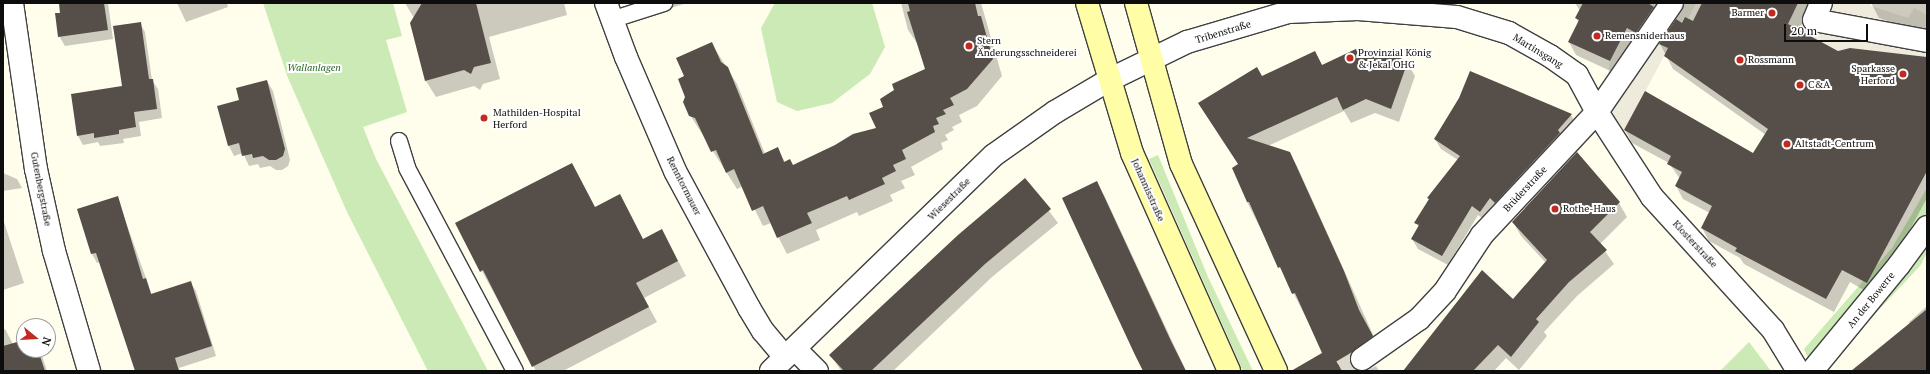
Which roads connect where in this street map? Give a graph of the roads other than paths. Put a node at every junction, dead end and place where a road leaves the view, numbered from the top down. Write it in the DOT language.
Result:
graph roads {
  1 [pos="12,3"];
  2 [pos="664,3"];
  3 [pos="1087,3"];
  4 [pos="1136,3"];
  5 [pos="1672,3"];
  6 [pos="1821,3"];
  7 [pos="1287,7"];
  8 [pos="1460,10"];
  9 [pos="608,11"];
  10 [pos="1927,41"];
  11 [pos="1150,60"];
  12 [pos="1109,80"];
  13 [pos="1597,112"];
  14 [pos="399,141"];
  15 [pos="1927,227"];
  16 [pos="784,359"];
  17 [pos="1362,359"];
  18 [pos="89,371"];
  19 [pos="515,371"];
  20 [pos="817,371"];
  21 [pos="1229,371"];
  22 [pos="1276,371"];
  23 [pos="1798,371"];
  24 [pos="1812,371"];
  1 -- 18 [label="street, Gutenbergstraße"];
  2 -- 9 [label="lane"];
  3 -- 12 [label="main road, Johannisstraße"];
  4 -- 11 [label="main road"];
  5 -- 13 [label="street, Brüderstraße"];
  6 -- 10 [label="street"];
  7 -- 8 [label="street, Martinsgang"];
  7 -- 11 [label="street, Tribenstraße"];
  8 -- 13 [label="street, Martinsgang"];
  9 -- 16 [label="street, Renntormauer"];
  11 -- 12 [label="street, Wiesestraße"];
  11 -- 22 [label="main road"];
  12 -- 16 [label="street, Wiesestraße"];
  12 -- 21 [label="main road, Johannisstraße"];
  13 -- 17 [label="street, Brüderstraße"];
  13 -- 23 [label="street, Klosterstraße"];
  14 -- 19 [label="lane"];
  15 -- 24 [label="street, An der Bowerre"];
  16 -- 20 [label="street, Renntormauer"];
}
